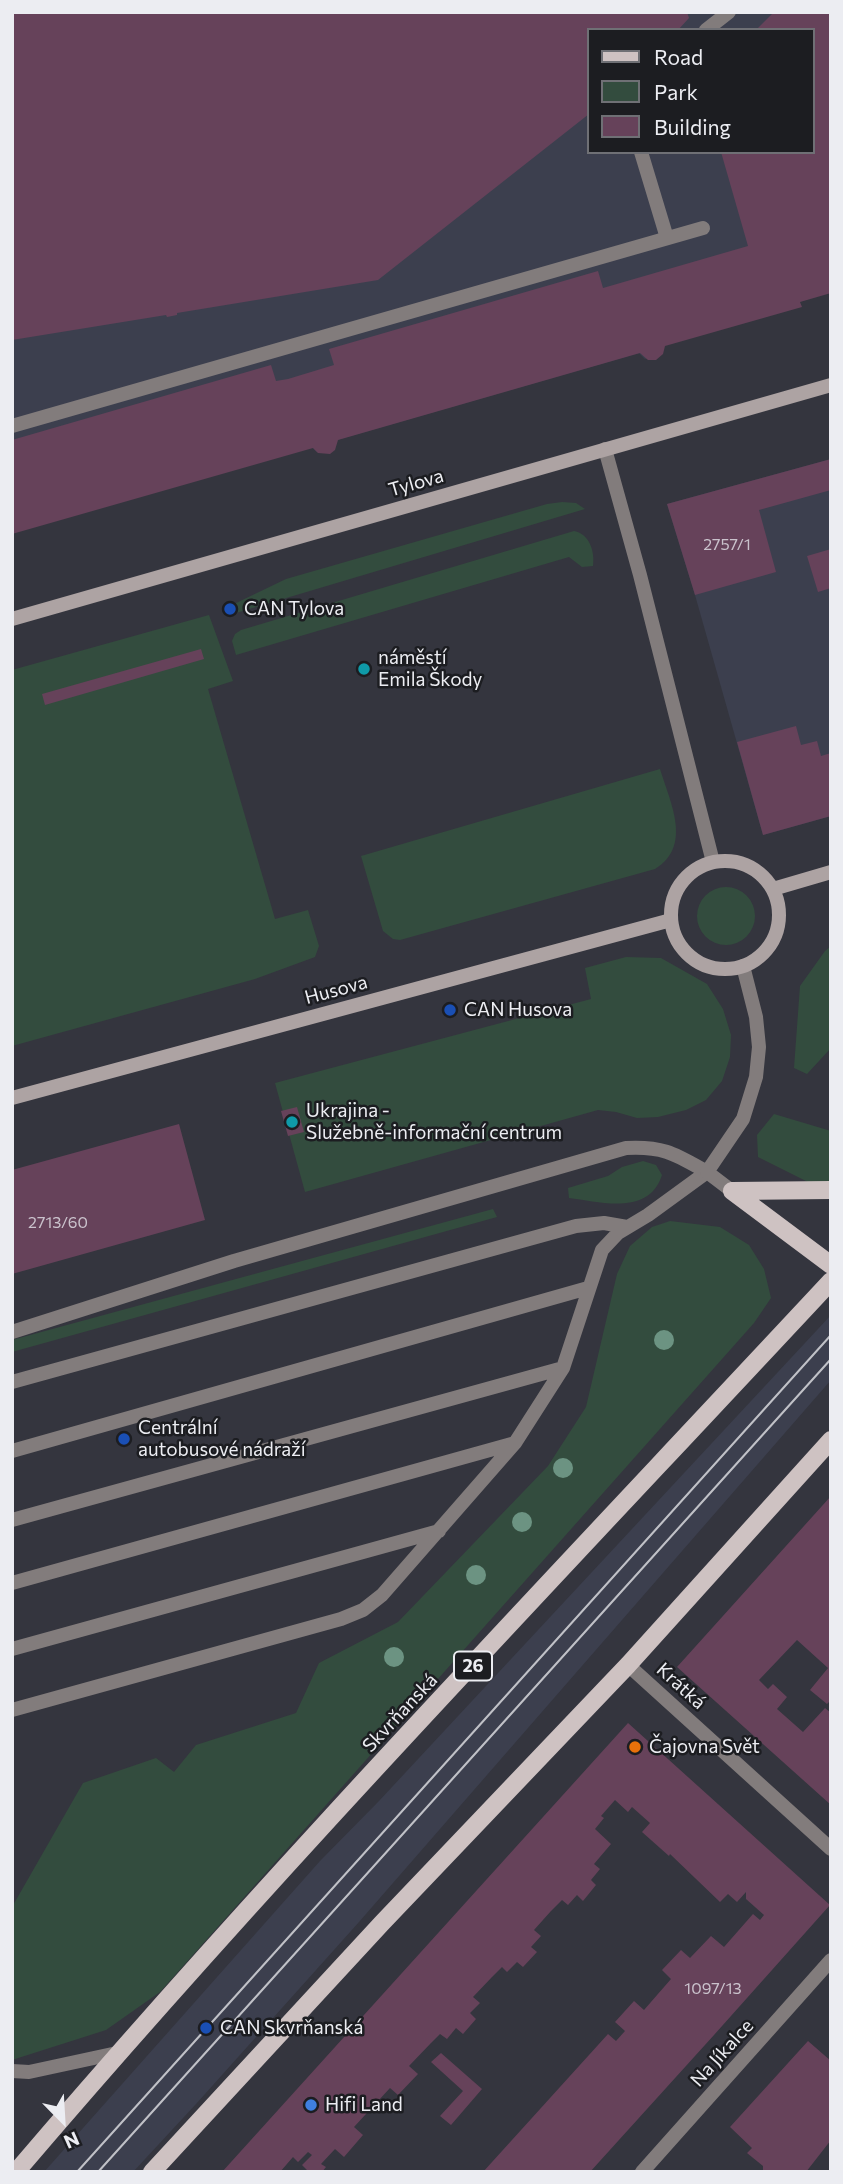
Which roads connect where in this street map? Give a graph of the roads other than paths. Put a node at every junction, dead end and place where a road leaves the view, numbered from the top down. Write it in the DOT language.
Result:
graph roads {
  1 [pos="729,12"];
  2 [pos="709,28"];
  3 [pos="642,154"];
  4 [pos="703,228"];
  5 [pos="667,238"];
  6 [pos="831,385"];
  7 [pos="12,426"];
  8 [pos="605,449"];
  9 [pos="12,619"];
  10 [pos="713,862"];
  11 [pos="831,872"];
  12 [pos="773,889"];
  13 [pos="671,920"];
  14 [pos="743,966"];
  15 [pos="12,1098"];
  16 [pos="707,1172"];
  17 [pos="831,1190"];
  18 [pos="732,1191"];
  19 [pos="627,1227"];
  20 [pos="831,1265"];
  21 [pos="831,1281"];
  22 [pos="588,1288"];
  23 [pos="12,1332"];
  24 [pos="563,1368"];
  25 [pos="12,1382"];
  26 [pos="831,1440"];
  27 [pos="515,1443"];
  28 [pos="12,1451"];
  29 [pos="12,1520"];
  30 [pos="440,1531"];
  31 [pos="12,1583"];
  32 [pos="12,1649"];
  33 [pos="628,1665"];
  34 [pos="12,1710"];
  35 [pos="831,1849"];
  36 [pos="831,1960"];
  37 [pos="117,2053"];
  38 [pos="12,2071"];
  39 [pos="16,2172"];
  40 [pos="152,2172"];
  41 [pos="642,2172"];
  1 -- 2 [label="street"];
  3 -- 5 [label="street"];
  4 -- 5 [label="street"];
  5 -- 7 [label="street"];
  6 -- 8 [label="street, Tylova"];
  8 -- 9 [label="street, Tylova"];
  8 -- 10 [label="street"];
  10 -- 12 [label="street"];
  10 -- 13 [label="street"];
  11 -- 12 [label="street"];
  12 -- 14 [label="street"];
  13 -- 14 [label="street"];
  13 -- 15 [label="street, Husova"];
  14 -- 16 [label="street"];
  16 -- 18 [label="street"];
  16 -- 19 [label="street"];
  16 -- 23 [label="street"];
  17 -- 18 [label="main road"];
  18 -- 20 [label="main road"];
  19 -- 22 [label="street"];
  19 -- 25 [label="street"];
  21 -- 37 [label="main road, Skvrňanská / 26"];
  22 -- 24 [label="street"];
  22 -- 28 [label="street"];
  24 -- 27 [label="street"];
  24 -- 29 [label="street"];
  26 -- 33 [label="main road"];
  27 -- 30 [label="street"];
  27 -- 31 [label="street"];
  30 -- 32 [label="street"];
  30 -- 34 [label="street"];
  33 -- 35 [label="street, Krátká"];
  33 -- 40 [label="main road"];
  36 -- 41 [label="street, Na Jíkalce"];
  37 -- 38 [label="street"];
  37 -- 39 [label="main road, 26"];
}
